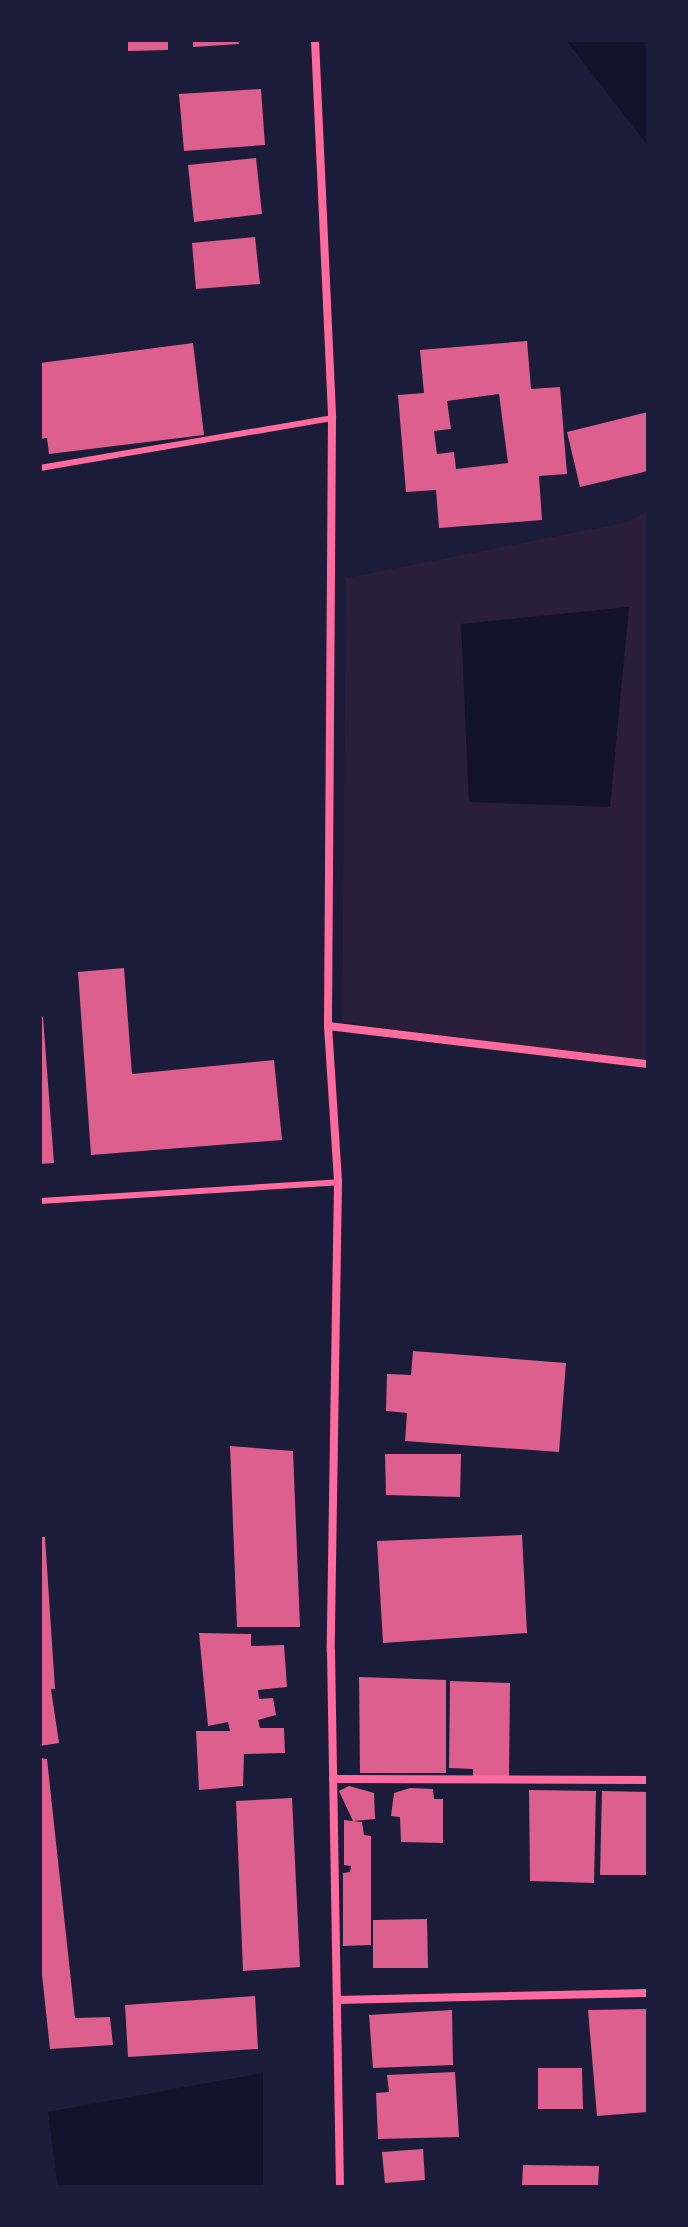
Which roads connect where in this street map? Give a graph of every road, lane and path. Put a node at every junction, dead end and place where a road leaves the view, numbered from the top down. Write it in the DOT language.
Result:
graph roads {
  1 [pos="315,40"];
  2 [pos="332,418"];
  3 [pos="40,468"];
  4 [pos="328,1026"];
  5 [pos="648,1064"];
  6 [pos="338,1182"];
  7 [pos="40,1201"];
  8 [pos="333,1779"];
  9 [pos="648,1780"];
  10 [pos="648,1993"];
  11 [pos="337,2000"];
  12 [pos="340,2187"];
  1 -- 2 [label="street"];
  2 -- 3 [label="lane"];
  2 -- 4 [label="street"];
  4 -- 5 [label="street"];
  4 -- 6 [label="street"];
  6 -- 7 [label="lane"];
  6 -- 8 [label="street"];
  8 -- 9 [label="street"];
  8 -- 11 [label="street"];
  10 -- 11 [label="street"];
  11 -- 12 [label="street"];
}
